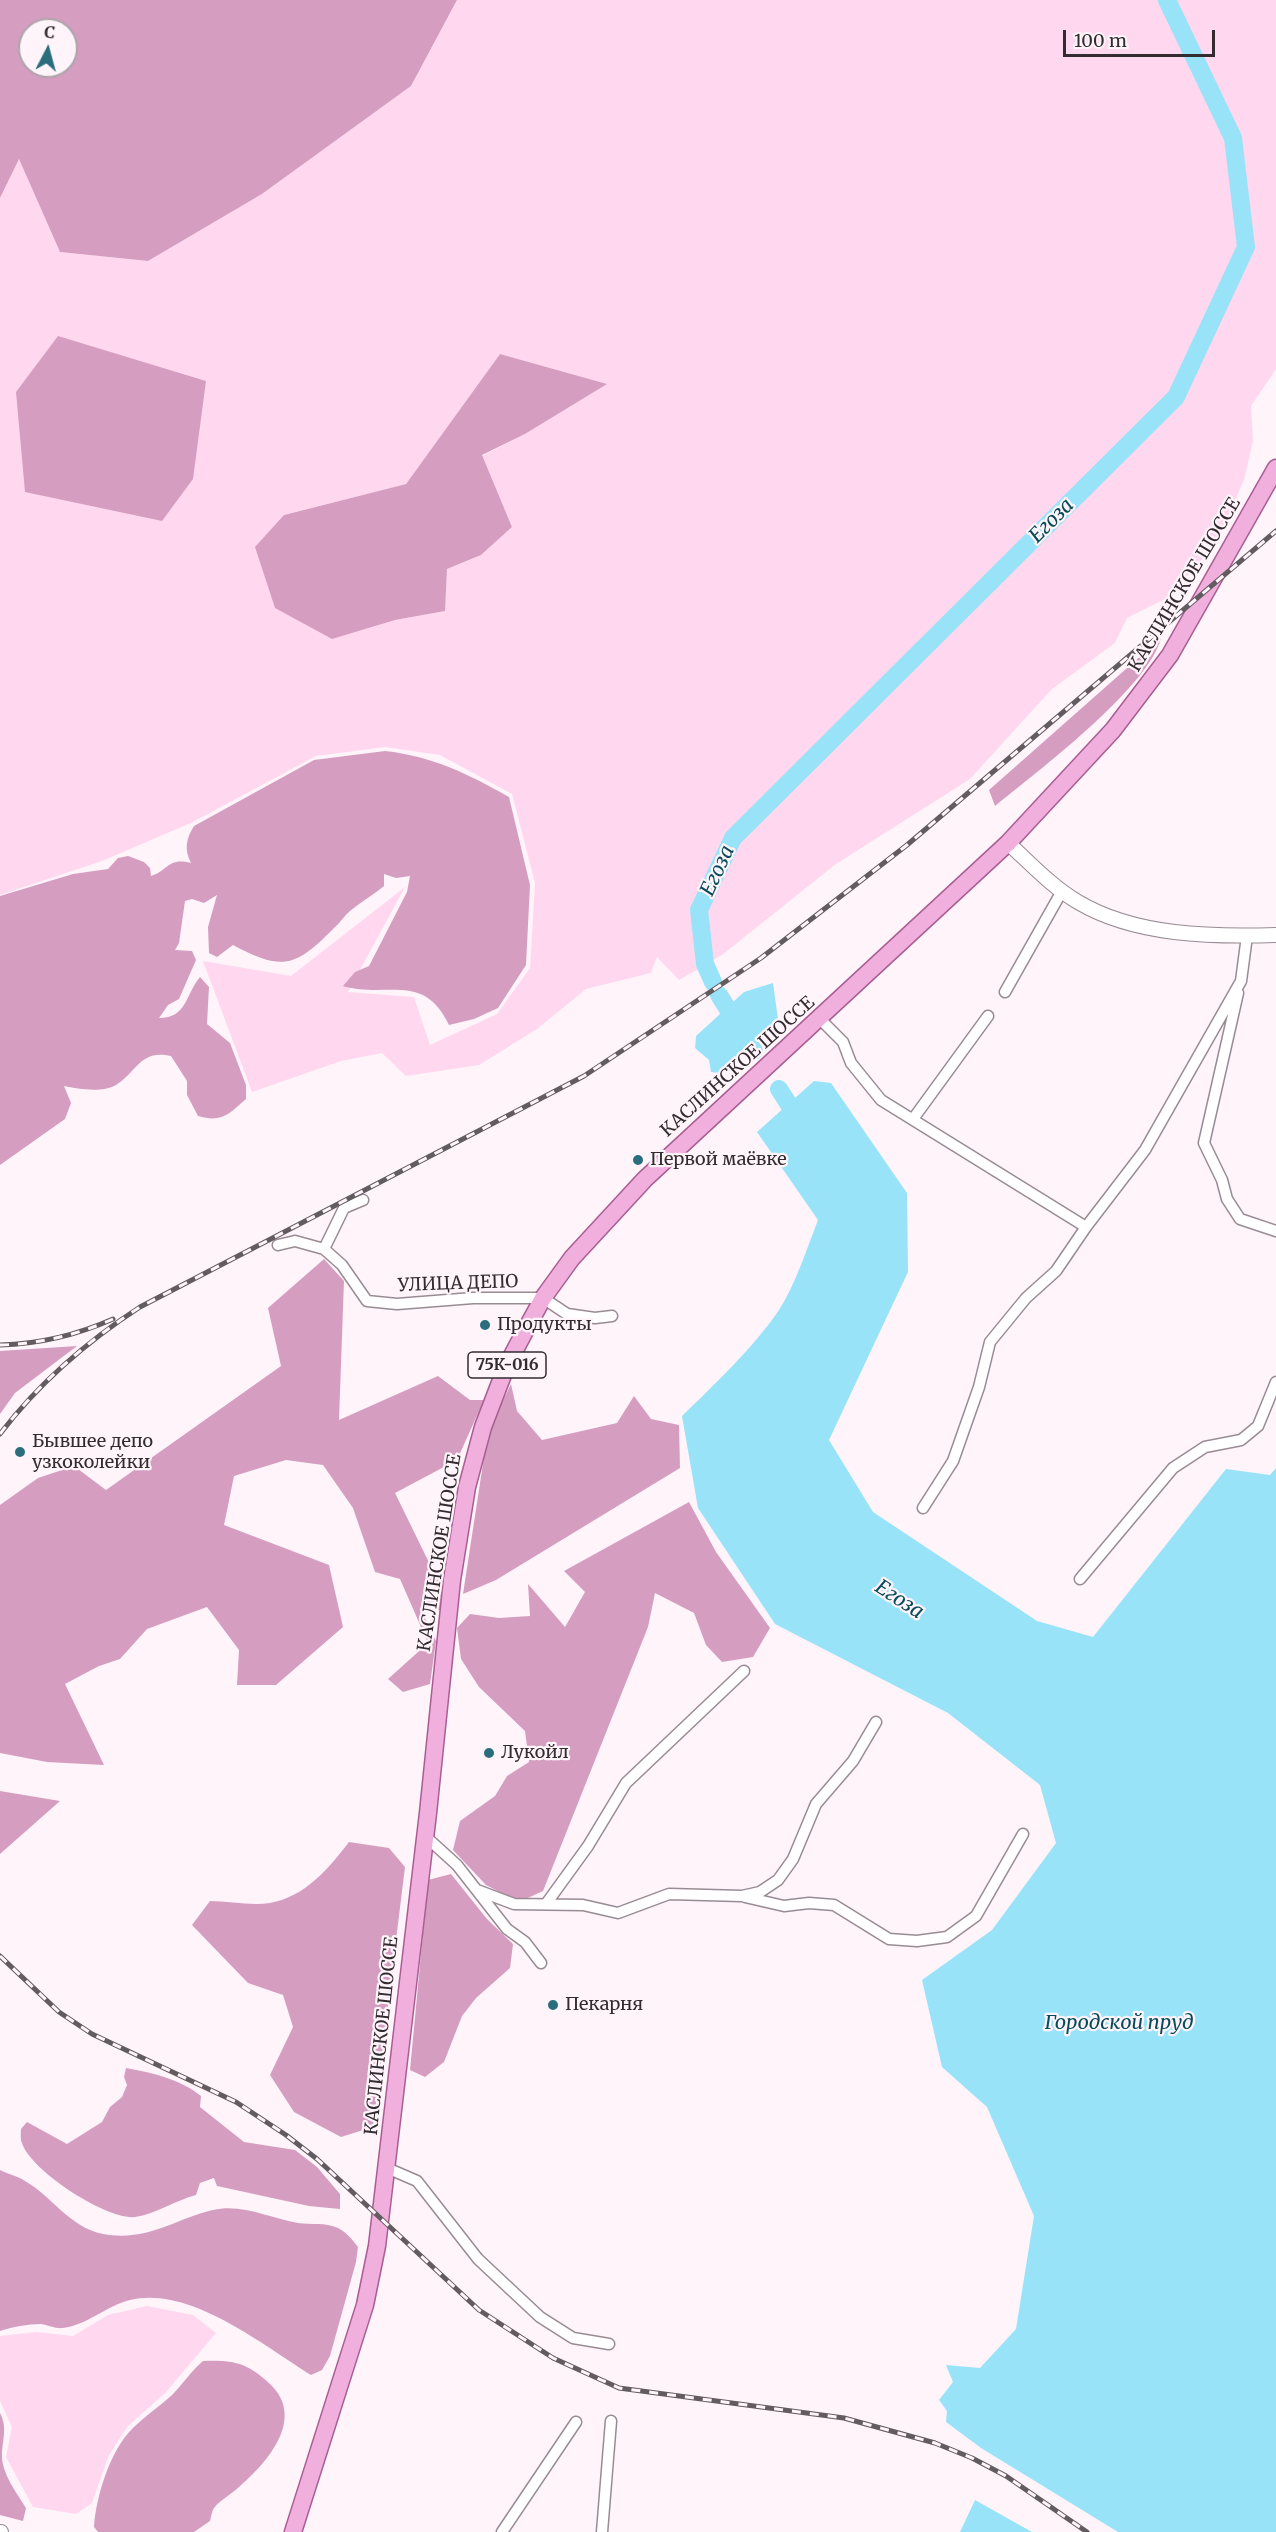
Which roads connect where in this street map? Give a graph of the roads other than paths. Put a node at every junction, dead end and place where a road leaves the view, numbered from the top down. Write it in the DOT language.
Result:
graph roads {
  1 [pos="1276,468"];
  2 [pos="1008,843"];
  3 [pos="1062,891"];
  4 [pos="1276,934"];
  5 [pos="1247,936"];
  6 [pos="1241,981"];
  7 [pos="1005,992"];
  8 [pos="988,1016"];
  9 [pos="820,1018"];
  10 [pos="913,1119"];
  11 [pos="363,1200"];
  12 [pos="1086,1227"];
  13 [pos="1276,1231"];
  14 [pos="278,1245"];
  15 [pos="324,1250"];
  16 [pos="543,1298"];
  17 [pos="612,1316"];
  18 [pos="1276,1382"];
  19 [pos="923,1508"];
  20 [pos="1080,1580"];
  21 [pos="744,1671"];
  22 [pos="876,1722"];
  23 [pos="1023,1834"];
  24 [pos="425,1836"];
  25 [pos="477,1890"];
  26 [pos="742,1896"];
  27 [pos="546,1904"];
  28 [pos="541,1964"];
  29 [pos="387,2168"];
  30 [pos="609,2344"];
  31 [pos="611,2421"];
  32 [pos="576,2422"];
  33 [pos="293,2532"];
  34 [pos="502,2532"];
  35 [pos="602,2532"];
  1 -- 2 [label="main road, КАСЛИНСКОЕ ШОССЕ / 75К-016"];
  2 -- 3 [label="street"];
  2 -- 9 [label="main road, КАСЛИНСКОЕ ШОССЕ / 75К-016"];
  3 -- 5 [label="street"];
  3 -- 7 [label="street"];
  4 -- 5 [label="street"];
  5 -- 6 [label="street"];
  6 -- 12 [label="street"];
  6 -- 13 [label="street"];
  8 -- 10 [label="street"];
  9 -- 10 [label="street"];
  9 -- 16 [label="main road, КАСЛИНСКОЕ ШОССЕ / 75К-016"];
  10 -- 12 [label="street"];
  11 -- 15 [label="street"];
  12 -- 19 [label="street"];
  14 -- 15 [label="street, УЛИЦА ДЕПО"];
  15 -- 16 [label="street, УЛИЦА ДЕПО"];
  16 -- 17 [label="street, УЛИЦА ДЕПО"];
  16 -- 24 [label="main road, КАСЛИНСКОЕ ШОССЕ / 75К-016"];
  18 -- 20 [label="street"];
  21 -- 27 [label="street"];
  22 -- 26 [label="street"];
  23 -- 26 [label="street"];
  24 -- 25 [label="street"];
  24 -- 29 [label="main road, КАСЛИНСКОЕ ШОССЕ / 75К-016"];
  25 -- 27 [label="street"];
  25 -- 28 [label="street"];
  26 -- 27 [label="street"];
  29 -- 30 [label="street"];
  29 -- 33 [label="main road, КАСЛИНСКОЕ ШОССЕ / 75К-016"];
  31 -- 35 [label="street"];
  32 -- 34 [label="street"];
}
